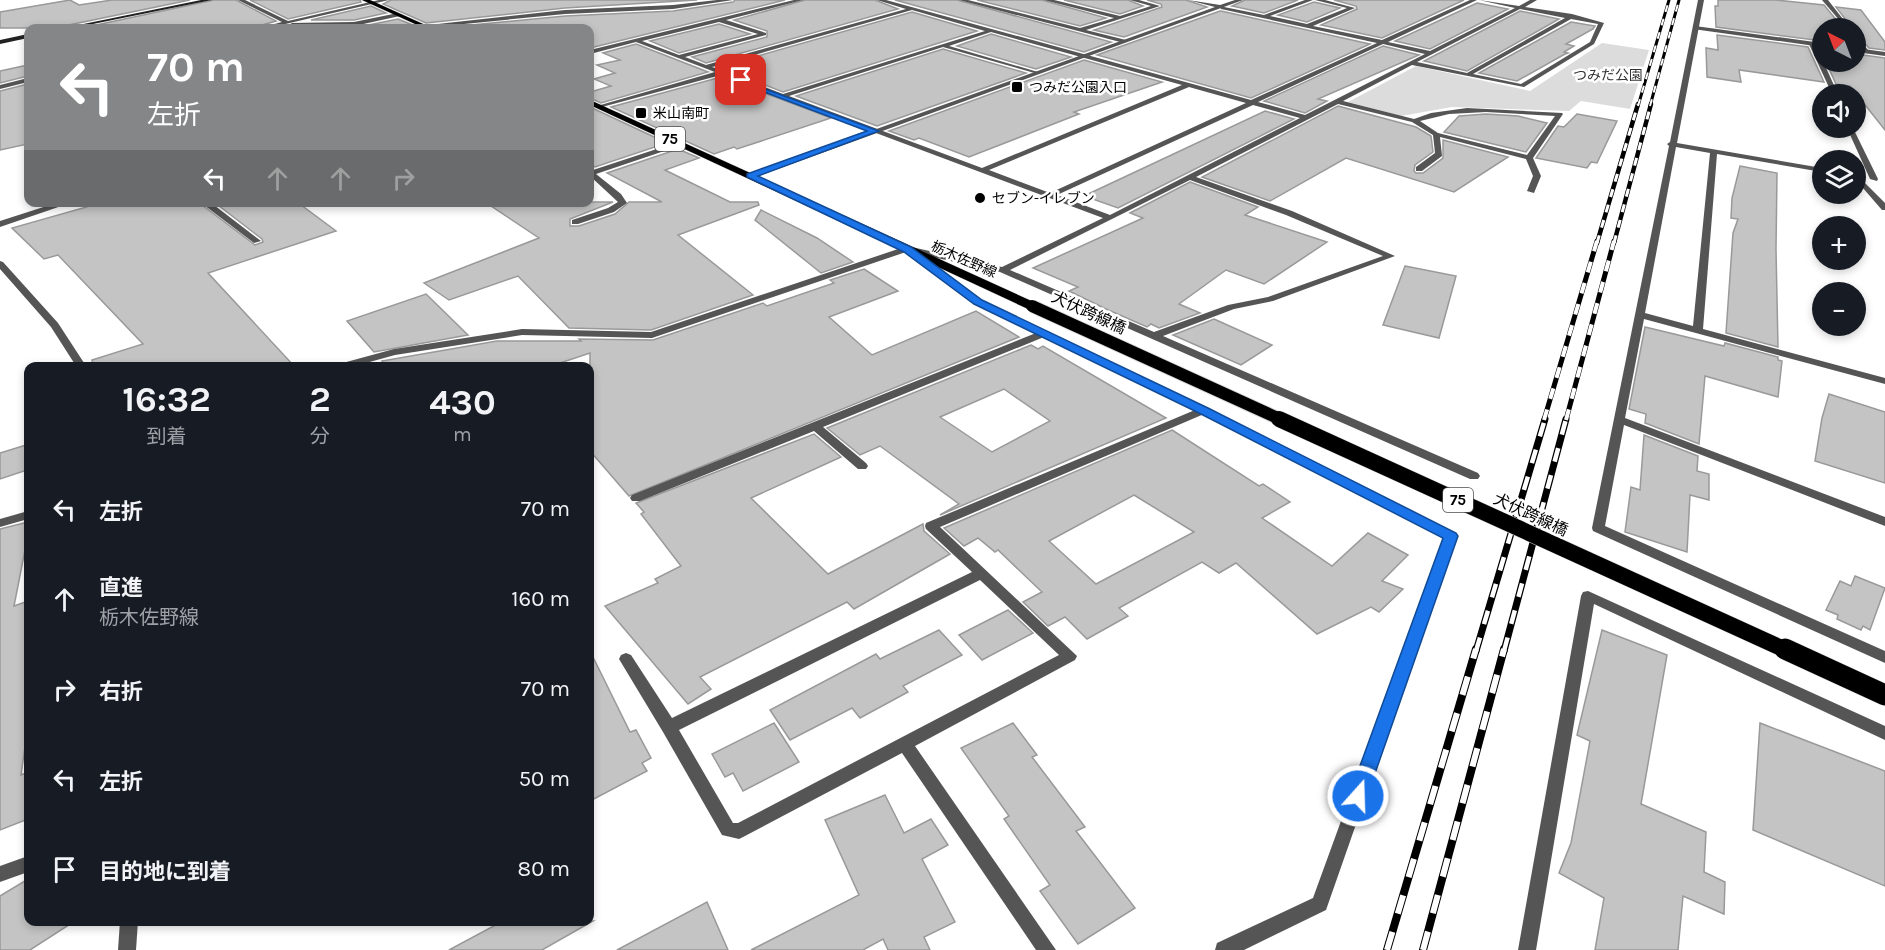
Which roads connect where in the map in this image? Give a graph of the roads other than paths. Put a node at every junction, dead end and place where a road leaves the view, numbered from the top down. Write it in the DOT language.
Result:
graph roads {
  1 [pos="209,0"];
  2 [pos="241,0"];
  3 [pos="386,0"];
  4 [pos="730,0"];
  5 [pos="800,0"];
  6 [pos="880,0"];
  7 [pos="962,0"];
  8 [pos="1047,0"];
  9 [pos="1133,0"];
  10 [pos="1191,0"];
  11 [pos="1240,0"];
  12 [pos="1310,0"];
  13 [pos="1318,0"];
  14 [pos="1474,0"];
  15 [pos="1482,0"];
  16 [pos="1534,0"];
  17 [pos="1701,0"];
  18 [pos="1825,0"];
  19 [pos="369,2"];
  20 [pos="1221,7"];
  21 [pos="1520,7"];
  22 [pos="913,9"];
  23 [pos="398,15"];
  24 [pos="1572,16"];
  25 [pos="1120,17"];
  26 [pos="1265,17"];
  27 [pos="1840,18"];
  28 [pos="719,20"];
  29 [pos="87,24"];
  30 [pos="290,24"];
  31 [pos="419,24"];
  32 [pos="454,24"];
  33 [pos="1307,26"];
  34 [pos="1695,28"];
  35 [pos="1079,30"];
  36 [pos="990,31"];
  37 [pos="24,37"];
  38 [pos="637,41"];
  39 [pos="0,42"];
  40 [pos="1124,42"];
  41 [pos="1382,42"];
  42 [pos="1812,44"];
  43 [pos="943,45"];
  44 [pos="594,51"];
  45 [pos="1867,52"];
  46 [pos="1431,53"];
  47 [pos="1885,54"];
  48 [pos="1084,56"];
  49 [pos="678,57"];
  50 [pos="1411,63"];
  51 [pos="705,67"];
  52 [pos="720,73"];
  53 [pos="1036,73"];
  54 [pos="1467,75"];
  55 [pos="24,81"];
  56 [pos="1188,85"];
  57 [pos="0,87"];
  58 [pos="782,96"];
  59 [pos="1335,101"];
  60 [pos="1251,102"];
  61 [pos="594,104"];
  62 [pos="600,106"];
  63 [pos="1305,117"];
  64 [pos="1414,121"];
  65 [pos="875,131"];
  66 [pos="1436,134"];
  67 [pos="1855,138"];
  68 [pos="681,144"];
  69 [pos="1671,144"];
  70 [pos="1714,151"];
  71 [pos="1530,158"];
  72 [pos="1812,168"];
  73 [pos="1419,169"];
  74 [pos="981,171"];
  75 [pos="594,172"];
  76 [pos="594,176"];
  77 [pos="750,176"];
  78 [pos="1189,177"];
  79 [pos="1866,178"];
  80 [pos="1874,179"];
  81 [pos="1885,181"];
  82 [pos="1866,187"];
  83 [pos="1531,191"];
  84 [pos="1049,196"];
  85 [pos="53,207"];
  86 [pos="211,207"];
  87 [pos="1885,208"];
  88 [pos="1110,218"];
  89 [pos="575,222"];
  90 [pos="0,224"];
  91 [pos="257,241"];
  92 [pos="907,249"];
  93 [pos="0,264"];
  94 [pos="1003,270"];
  95 [pos="1032,306"];
  96 [pos="1640,315"];
  97 [pos="1698,330"];
  98 [pos="1043,334"];
  99 [pos="1154,336"];
  100 [pos="79,362"];
  101 [pos="358,362"];
  102 [pos="1885,381"];
  103 [pos="1204,410"];
  104 [pos="1620,420"];
  105 [pos="814,426"];
  106 [pos="862,466"];
  107 [pos="1474,476"];
  108 [pos="636,498"];
  109 [pos="24,516"];
  110 [pos="1885,522"];
  111 [pos="0,523"];
  112 [pos="982,573"];
  113 [pos="1885,657"];
  114 [pos="626,659"];
  115 [pos="1885,695"];
  116 [pos="669,727"];
  117 [pos="1885,733"];
  118 [pos="905,744"];
  119 [pos="24,865"];
  120 [pos="0,874"];
  121 [pos="129,926"];
  122 [pos="127,950"];
  123 [pos="1047,950"];
  124 [pos="1224,950"];
  125 [pos="1527,950"];
  1 -- 29 [label="main road"];
  2 -- 30 [label="street"];
  3 -- 19 [label="street"];
  4 -- 32 [label="street"];
  5 -- 28 [label="street"];
  6 -- 22 [label="street"];
  7 -- 35 [label="street"];
  8 -- 25 [label="street"];
  9 -- 25 [label="street"];
  10 -- 20 [label="street"];
  11 -- 20 [label="street"];
  12 -- 26 [label="street"];
  13 -- 33 [label="street"];
  14 -- 41 [label="street"];
  15 -- 21 [label="street"];
  16 -- 21 [label="street"];
  17 -- 34 [label="street"];
  18 -- 27 [label="street"];
  19 -- 23 [label="main road"];
  19 -- 30 [label="street"];
  20 -- 26 [label="street"];
  20 -- 40 [label="street"];
  21 -- 24 [label="street"];
  21 -- 46 [label="street"];
  22 -- 36 [label="street"];
  22 -- 51 [label="street"];
  23 -- 30 [label="street"];
  23 -- 31 [label="main road"];
  24 -- 54 [label="street"];
  24 -- 54 [label="street"];
  25 -- 35 [label="street"];
  26 -- 33 [label="street"];
  28 -- 38 [label="street"];
  28 -- 49 [label="street"];
  33 -- 41 [label="street"];
  34 -- 42 [label="street"];
  34 -- 69 [label="street"];
  35 -- 40 [label="street"];
  36 -- 43 [label="street"];
  36 -- 48 [label="street"];
  37 -- 39 [label="main road"];
  38 -- 44 [label="street"];
  38 -- 49 [label="street"];
  40 -- 48 [label="street"];
  41 -- 46 [label="street"];
  41 -- 60 [label="street"];
  43 -- 53 [label="street"];
  43 -- 58 [label="street"];
  45 -- 47 [label="street"];
  46 -- 50 [label="street"];
  48 -- 53 [label="street"];
  48 -- 56 [label="street"];
  49 -- 51 [label="street"];
  50 -- 54 [label="street"];
  50 -- 59 [label="street"];
  51 -- 52 [label="street"];
  52 -- 58 [label="street"];
  52 -- 62 [label="street"];
  53 -- 65 [label="street"];
  55 -- 57 [label="street"];
  56 -- 60 [label="street"];
  56 -- 74 [label="street"];
  58 -- 65 [label="street"];
  59 -- 63 [label="street"];
  59 -- 64 [label="street"];
  60 -- 63 [label="street"];
  60 -- 84 [label="street"];
  61 -- 62 [label="main road, 栃木佐野線 / 75"];
  62 -- 68 [label="main road, 栃木佐野線 / 75"];
  63 -- 78 [label="street"];
  64 -- 66 [label="street"];
  64 -- 71 [label="street"];
  65 -- 74 [label="street"];
  65 -- 77 [label="street"];
  66 -- 71 [label="street"];
  66 -- 73 [label="street"];
  67 -- 80 [label="street"];
  68 -- 75 [label="street"];
  68 -- 77 [label="main road, 栃木佐野線 / 75"];
  69 -- 70 [label="street"];
  69 -- 96 [label="street"];
  70 -- 72 [label="street"];
  70 -- 97 [label="street"];
  71 -- 83 [label="street"];
  74 -- 84 [label="street"];
  76 -- 89 [label="street"];
  77 -- 92 [label="main road, 栃木佐野線 / 75"];
  78 -- 88 [label="street"];
  78 -- 99 [label="street"];
  79 -- 80 [label="street"];
  80 -- 81 [label="street"];
  82 -- 87 [label="street"];
  84 -- 88 [label="street"];
  85 -- 90 [label="street"];
  86 -- 91 [label="street"];
  88 -- 94 [label="street"];
  92 -- 94 [label="street"];
  92 -- 95 [label="main road, 栃木佐野線 / 75"];
  92 -- 98 [label="street"];
  92 -- 101 [label="street"];
  93 -- 100 [label="street"];
  94 -- 99 [label="street"];
  95 -- 115 [label="main road, 犬伏跨線橋 / 75, bridge"];
  96 -- 97 [label="street"];
  96 -- 104 [label="street"];
  97 -- 102 [label="street"];
  98 -- 103 [label="street"];
  98 -- 105 [label="street"];
  99 -- 107 [label="street"];
  103 -- 112 [label="street"];
  103 -- 124 [label="street"];
  104 -- 110 [label="street"];
  104 -- 113 [label="street"];
  105 -- 106 [label="street"];
  105 -- 108 [label="street"];
  109 -- 111 [label="street"];
  112 -- 116 [label="street"];
  112 -- 118 [label="street"];
  114 -- 116 [label="street"];
  116 -- 118 [label="street"];
  117 -- 125 [label="street"];
  118 -- 123 [label="street"];
  119 -- 120 [label="street"];
  121 -- 122 [label="street"];
}
